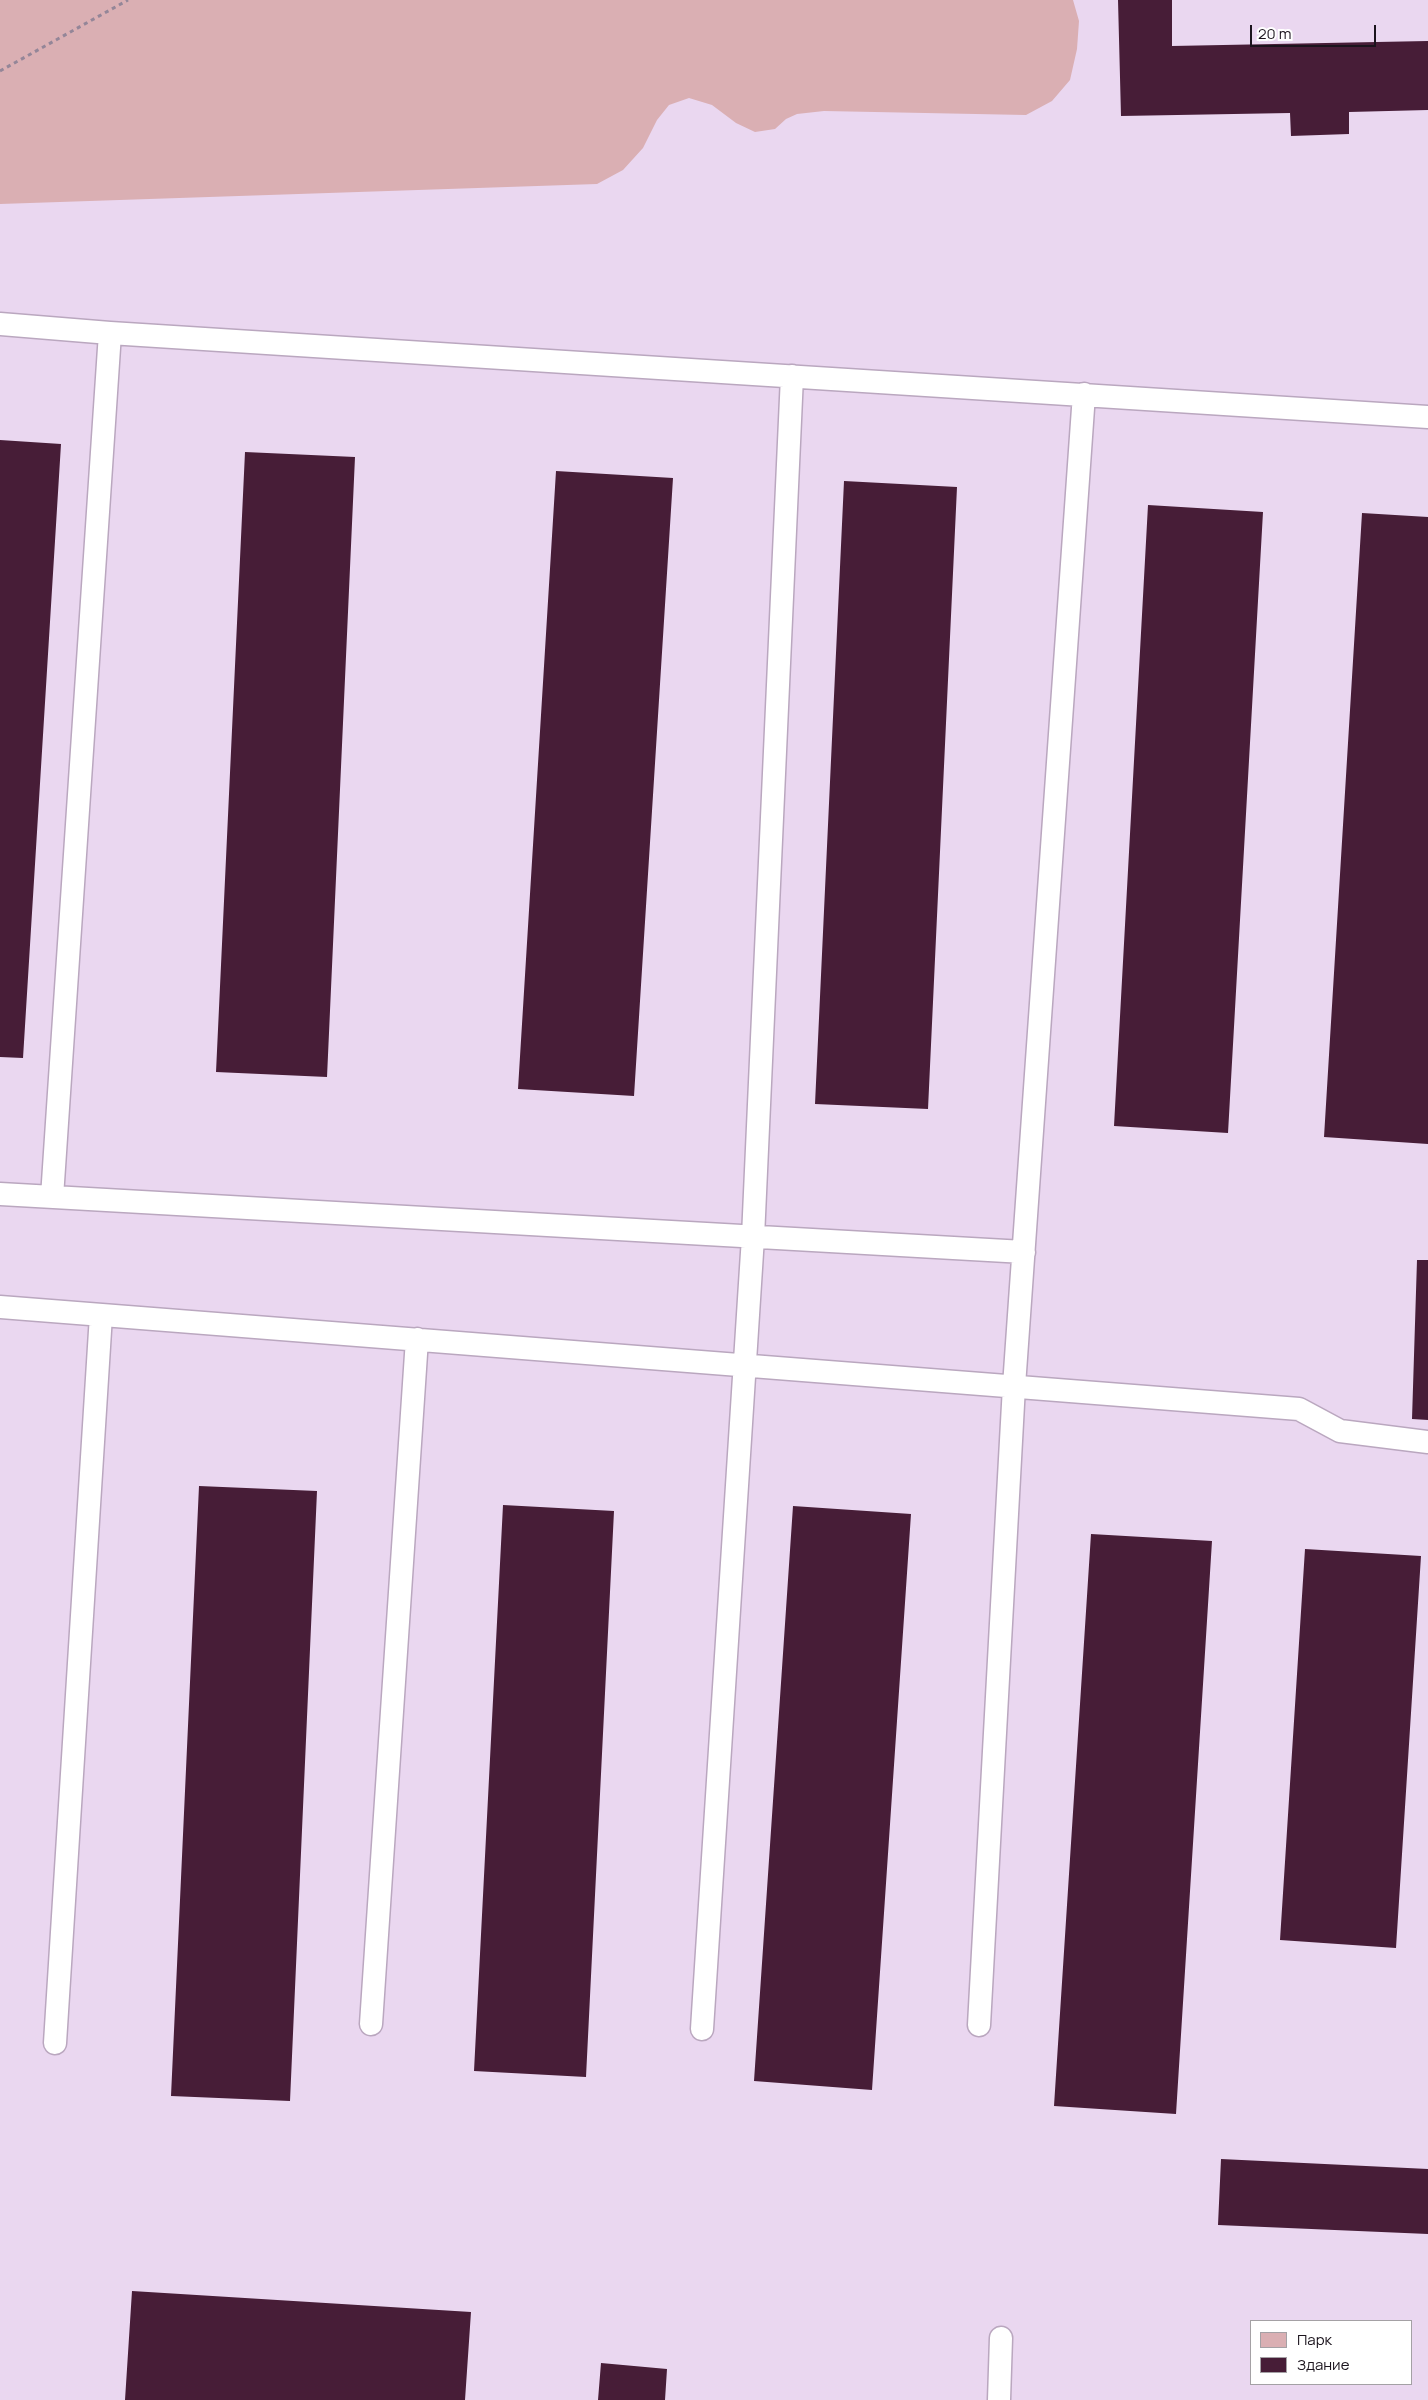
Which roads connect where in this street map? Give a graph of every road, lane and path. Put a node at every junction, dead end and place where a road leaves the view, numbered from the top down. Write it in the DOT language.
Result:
graph roads {
  1 [pos="128,0"];
  2 [pos="0,71"];
  3 [pos="0,324"];
  4 [pos="110,333"];
  5 [pos="792,376"];
  6 [pos="1084,394"];
  7 [pos="1428,417"];
  8 [pos="0,1194"];
  9 [pos="52,1197"];
  10 [pos="753,1237"];
  11 [pos="1024,1252"];
  12 [pos="0,1307"];
  13 [pos="101,1315"];
  14 [pos="418,1339"];
  15 [pos="745,1365"];
  16 [pos="1014,1386"];
  17 [pos="1428,1442"];
  18 [pos="371,2024"];
  19 [pos="979,2025"];
  20 [pos="702,2030"];
  21 [pos="55,2043"];
  22 [pos="1001,2338"];
  23 [pos="999,2400"];
  1 -- 2 [label="path"];
  3 -- 4 [label="lane"];
  4 -- 5 [label="lane"];
  4 -- 9 [label="lane"];
  5 -- 6 [label="lane"];
  5 -- 10 [label="lane"];
  6 -- 7 [label="lane"];
  6 -- 11 [label="lane"];
  8 -- 9 [label="lane"];
  9 -- 10 [label="lane"];
  10 -- 11 [label="lane"];
  10 -- 15 [label="lane"];
  11 -- 16 [label="lane"];
  12 -- 13 [label="lane"];
  13 -- 14 [label="lane"];
  13 -- 21 [label="lane"];
  14 -- 15 [label="lane"];
  14 -- 18 [label="lane"];
  15 -- 16 [label="lane"];
  15 -- 20 [label="lane"];
  16 -- 17 [label="lane"];
  16 -- 19 [label="lane"];
  22 -- 23 [label="lane"];
}
